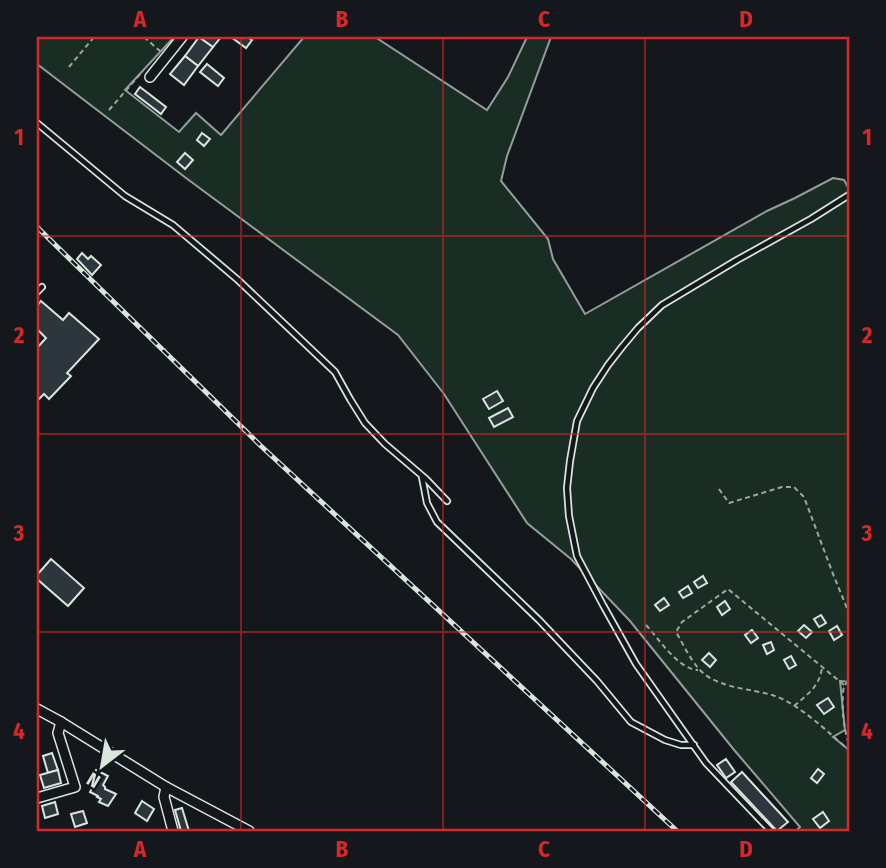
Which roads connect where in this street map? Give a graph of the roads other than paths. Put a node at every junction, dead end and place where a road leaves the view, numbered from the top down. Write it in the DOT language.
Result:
graph roads {
  1 [pos="182,37"];
  2 [pos="153,74"];
  3 [pos="37,122"];
  4 [pos="849,195"];
  5 [pos="42,288"];
  6 [pos="37,292"];
  7 [pos="422,476"];
  8 [pos="447,502"];
  9 [pos="37,709"];
  10 [pos="61,722"];
  11 [pos="694,745"];
  12 [pos="166,787"];
  13 [pos="37,797"];
  14 [pos="239,829"];
  15 [pos="173,831"];
  16 [pos="250,831"];
  17 [pos="771,831"];
  1 -- 2 [label="street"];
  3 -- 7 [label="lane"];
  4 -- 11 [label="lane"];
  5 -- 6 [label="lane"];
  7 -- 8 [label="lane"];
  7 -- 11 [label="lane"];
  9 -- 10 [label="street"];
  10 -- 12 [label="street"];
  10 -- 13 [label="street"];
  11 -- 17 [label="lane"];
  12 -- 14 [label="street"];
  12 -- 15 [label="street"];
  14 -- 16 [label="street"];
}
